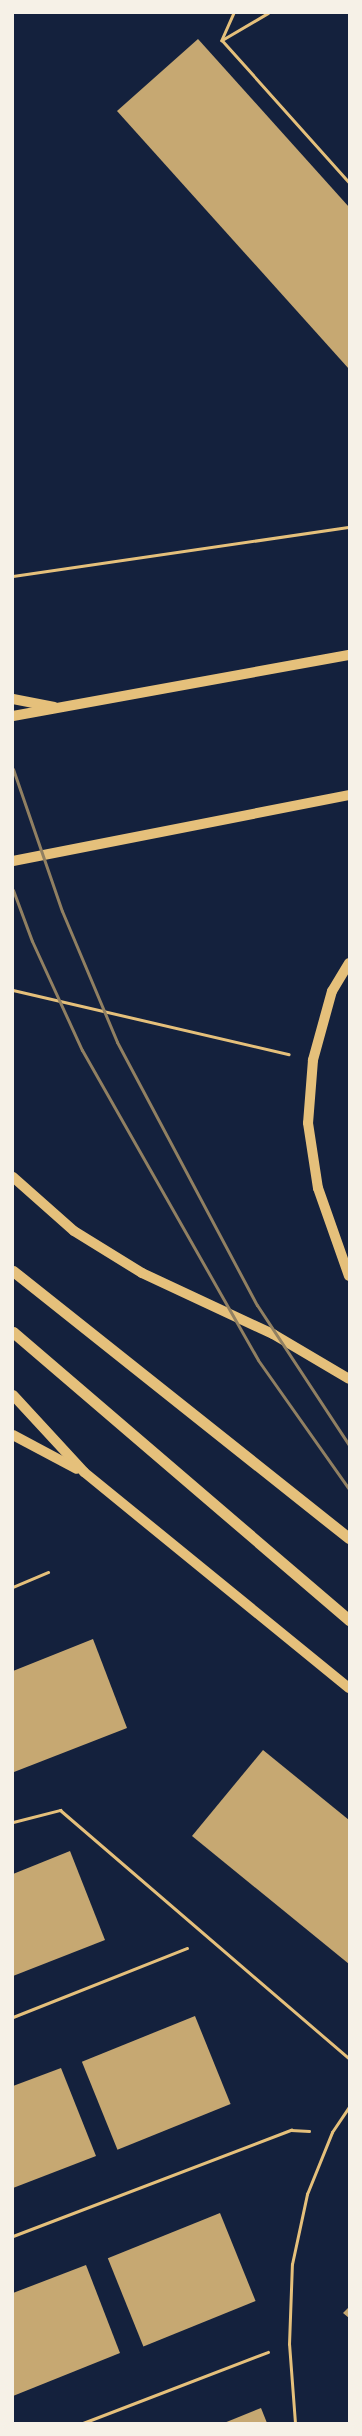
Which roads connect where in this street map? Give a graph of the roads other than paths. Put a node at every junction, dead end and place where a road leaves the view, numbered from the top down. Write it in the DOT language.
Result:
graph roads {
  1 [pos="349,655"];
  2 [pos="13,699"];
  3 [pos="64,708"];
  4 [pos="13,716"];
  5 [pos="349,795"];
  6 [pos="13,861"];
  7 [pos="349,963"];
  8 [pos="13,1177"];
  9 [pos="13,1271"];
  10 [pos="349,1276"];
  11 [pos="13,1332"];
  12 [pos="349,1379"];
  13 [pos="13,1395"];
  14 [pos="13,1435"];
  15 [pos="84,1472"];
  16 [pos="349,1538"];
  17 [pos="349,1620"];
  18 [pos="349,1688"];
  19 [pos="13,1822"];
  20 [pos="349,2060"];
  21 [pos="349,2106"];
  22 [pos="295,2423"];
  1 -- 3 [label="main road"];
  2 -- 3 [label="main road"];
  3 -- 4 [label="main road"];
  5 -- 6 [label="main road"];
  7 -- 10 [label="main road"];
  8 -- 12 [label="main road"];
  9 -- 16 [label="highway"];
  11 -- 17 [label="highway"];
  13 -- 15 [label="main road"];
  14 -- 15 [label="main road"];
  15 -- 18 [label="main road"];
  19 -- 20 [label="lane"];
  21 -- 22 [label="lane"];
}
